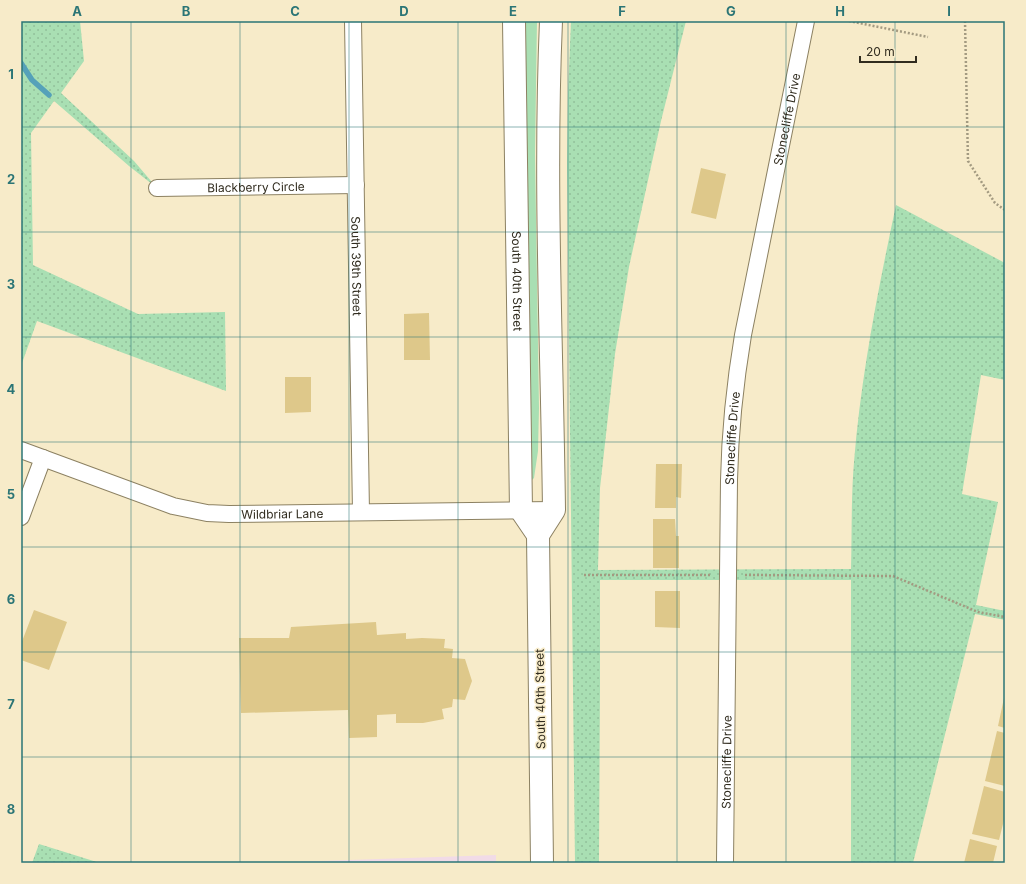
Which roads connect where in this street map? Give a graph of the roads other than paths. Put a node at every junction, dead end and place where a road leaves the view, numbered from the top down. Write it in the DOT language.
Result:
graph roads {
  1 [pos="353,21"];
  2 [pos="514,21"];
  3 [pos="551,21"];
  4 [pos="806,21"];
  5 [pos="356,185"];
  6 [pos="157,188"];
  7 [pos="21,450"];
  8 [pos="43,458"];
  9 [pos="521,510"];
  10 [pos="554,510"];
  11 [pos="361,512"];
  12 [pos="21,517"];
  13 [pos="538,535"];
  14 [pos="542,863"];
  15 [pos="725,863"];
  1 -- 5 [label="street, South 39th Street"];
  2 -- 9 [label="main road, South 40th Street"];
  3 -- 10 [label="main road"];
  4 -- 15 [label="street, Stonecliffe Drive"];
  5 -- 6 [label="street, Blackberry Circle"];
  5 -- 11 [label="street, South 39th Street"];
  7 -- 8 [label="street, Wildbriar Lane"];
  8 -- 11 [label="street, Wildbriar Lane"];
  8 -- 12 [label="street"];
  9 -- 10 [label="street, Wildbriar Lane"];
  9 -- 11 [label="street, Wildbriar Lane"];
  9 -- 13 [label="main road"];
  10 -- 13 [label="main road"];
  13 -- 14 [label="main road, South 40th Street"];
}
